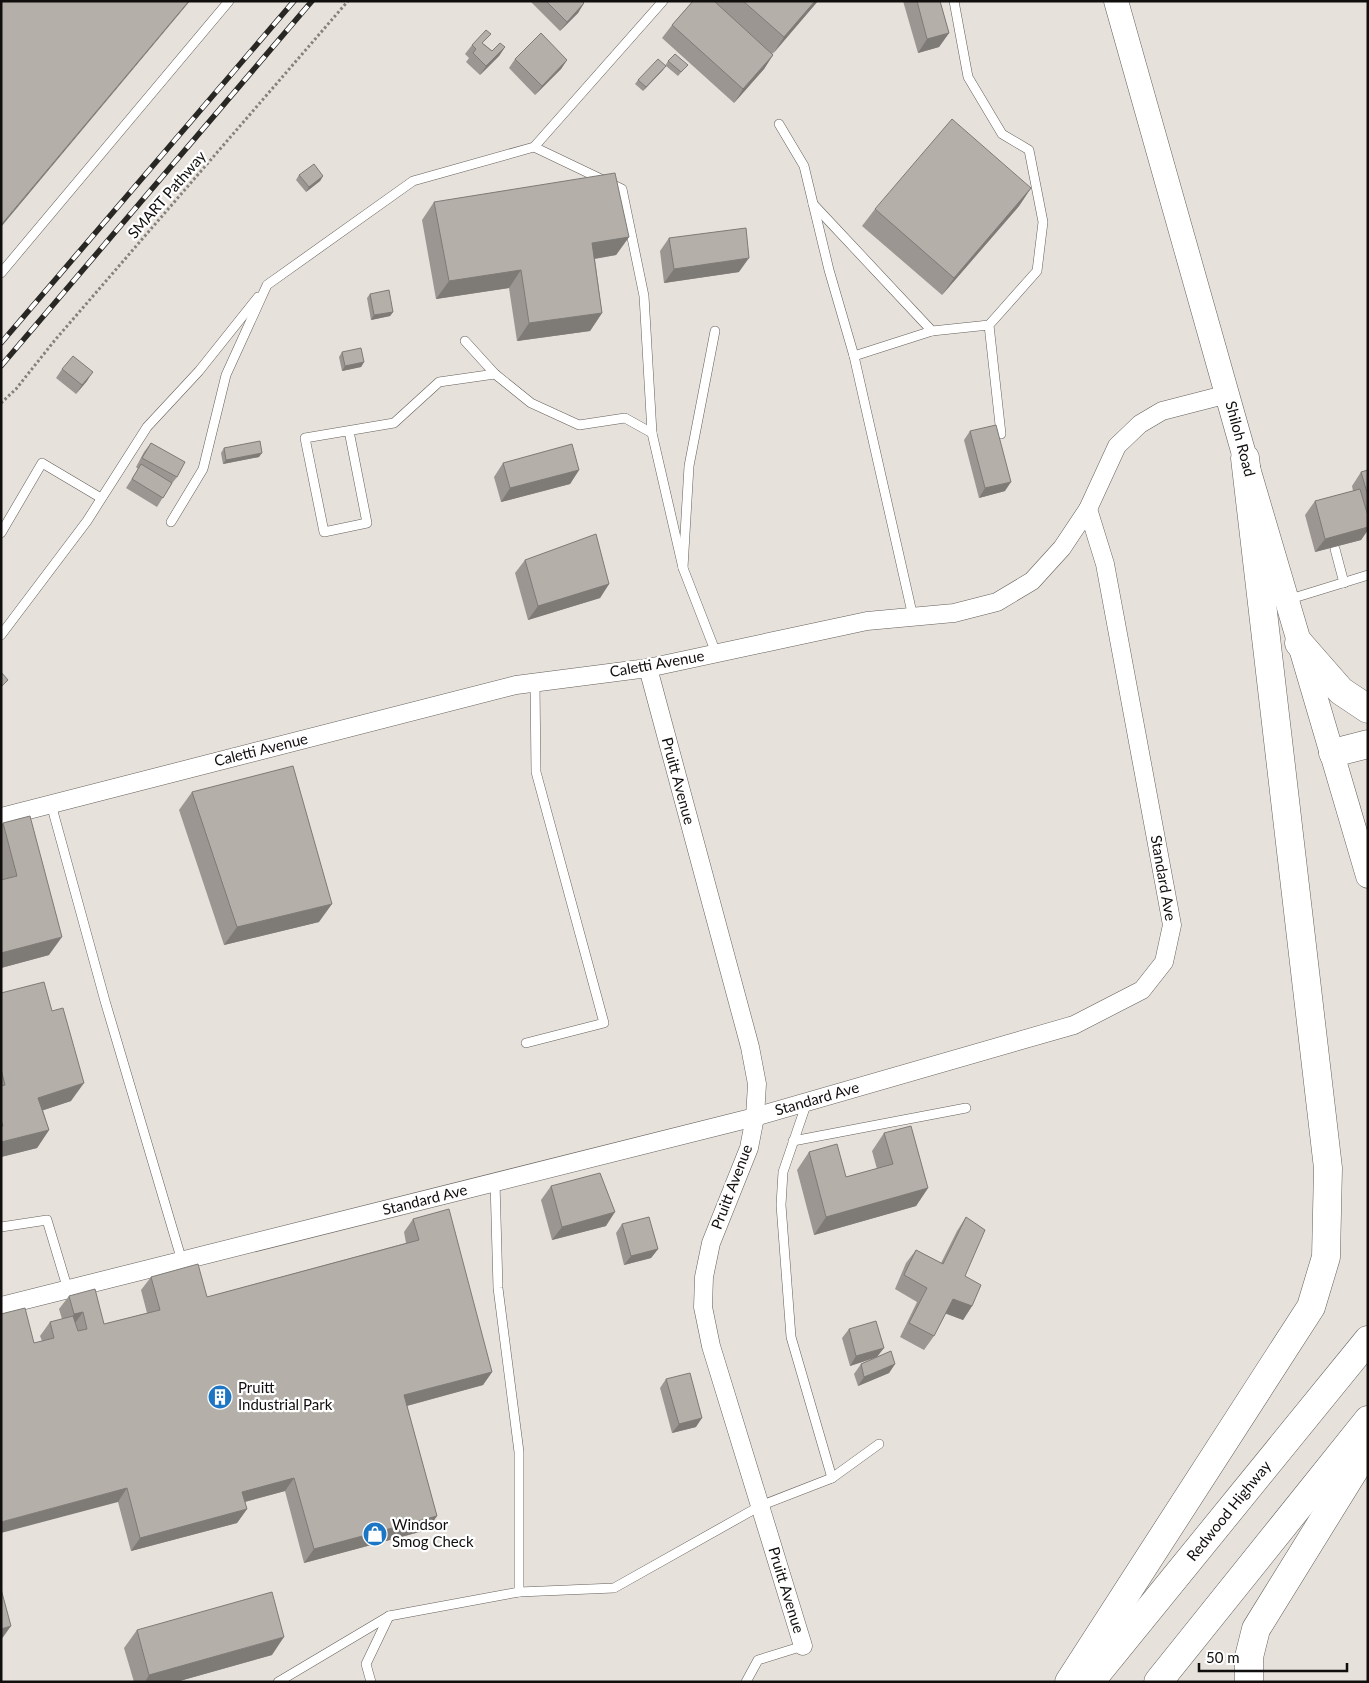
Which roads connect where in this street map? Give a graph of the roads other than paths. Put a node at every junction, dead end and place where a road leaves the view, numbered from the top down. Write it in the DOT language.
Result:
graph roads {
  1 [pos="229,1"];
  2 [pos="663,1"];
  3 [pos="954,1"];
  4 [pos="1116,1"];
  5 [pos="780,124"];
  6 [pos="534,147"];
  7 [pos="813,204"];
  8 [pos="1,273"];
  9 [pos="267,285"];
  10 [pos="989,325"];
  11 [pos="715,331"];
  12 [pos="932,331"];
  13 [pos="465,341"];
  14 [pos="854,356"];
  15 [pos="495,374"];
  16 [pos="1228,394"];
  17 [pos="349,431"];
  18 [pos="652,433"];
  19 [pos="1001,434"];
  20 [pos="1245,458"];
  21 [pos="102,498"];
  22 [pos="1088,509"];
  23 [pos="170,522"];
  24 [pos="1,532"];
  25 [pos="1335,549"];
  26 [pos="683,568"];
  27 [pos="1368,575"];
  28 [pos="1344,583"];
  29 [pos="1286,600"];
  30 [pos="913,616"];
  31 [pos="1,635"];
  32 [pos="1299,643"];
  33 [pos="716,653"];
  34 [pos="648,668"];
  35 [pos="534,682"];
  36 [pos="1368,709"];
  37 [pos="1368,744"];
  38 [pos="1333,753"];
  39 [pos="51,804"];
  40 [pos="1,817"];
  41 [pos="1368,876"];
  42 [pos="526,1043"];
  43 [pos="807,1102"];
  44 [pos="966,1108"];
  45 [pos="755,1117"];
  46 [pos="793,1141"];
  47 [pos="495,1182"];
  48 [pos="1,1227"];
  49 [pos="182,1261"];
  50 [pos="68,1290"];
  51 [pos="1,1306"];
  52 [pos="1368,1340"];
  53 [pos="1368,1420"];
  54 [pos="879,1444"];
  55 [pos="1368,1448"];
  56 [pos="832,1478"];
  57 [pos="760,1506"];
  58 [pos="519,1592"];
  59 [pos="389,1616"];
  60 [pos="803,1646"];
  61 [pos="278,1682"];
  62 [pos="371,1682"];
  63 [pos="746,1682"];
  64 [pos="1068,1682"];
  65 [pos="1090,1682"];
  66 [pos="1158,1682"];
  67 [pos="1249,1682"];
  1 -- 8 [label="lane"];
  2 -- 6 [label="lane"];
  3 -- 10 [label="lane"];
  4 -- 16 [label="main road, Shiloh Road"];
  5 -- 7 [label="lane"];
  6 -- 9 [label="lane"];
  6 -- 18 [label="lane"];
  7 -- 12 [label="lane"];
  7 -- 14 [label="lane"];
  9 -- 21 [label="lane"];
  9 -- 23 [label="lane"];
  10 -- 12 [label="lane"];
  10 -- 19 [label="lane"];
  11 -- 26 [label="lane"];
  12 -- 14 [label="lane"];
  13 -- 15 [label="lane"];
  14 -- 30 [label="lane"];
  15 -- 17 [label="lane"];
  15 -- 18 [label="lane"];
  16 -- 20 [label="main road, Shiloh Road"];
  16 -- 22 [label="street, Caletti Avenue"];
  17 -- 17 [label="lane"];
  18 -- 26 [label="lane"];
  20 -- 29 [label="main road, Shiloh Road"];
  20 -- 64 [label="highway"];
  21 -- 24 [label="lane"];
  21 -- 31 [label="lane"];
  22 -- 30 [label="street, Caletti Avenue"];
  22 -- 43 [label="street, Standard Ave"];
  25 -- 28 [label="lane"];
  26 -- 33 [label="lane"];
  27 -- 28 [label="lane"];
  28 -- 29 [label="lane"];
  29 -- 32 [label="main road, Shiloh Road"];
  30 -- 33 [label="street, Caletti Avenue"];
  32 -- 36 [label="highway"];
  32 -- 38 [label="main road, Shiloh Road"];
  33 -- 34 [label="street, Caletti Avenue"];
  34 -- 35 [label="street, Caletti Avenue"];
  34 -- 45 [label="street, Pruitt Avenue"];
  35 -- 39 [label="street, Caletti Avenue"];
  35 -- 42 [label="lane"];
  37 -- 38 [label="highway"];
  38 -- 41 [label="main road, Shiloh Road"];
  39 -- 40 [label="street, Caletti Avenue"];
  39 -- 49 [label="lane"];
  43 -- 45 [label="street, Standard Ave"];
  43 -- 46 [label="lane"];
  44 -- 46 [label="lane"];
  45 -- 47 [label="street, Standard Ave"];
  45 -- 57 [label="street, Pruitt Avenue"];
  46 -- 56 [label="lane"];
  47 -- 49 [label="street, Standard Ave"];
  47 -- 58 [label="lane"];
  48 -- 50 [label="lane"];
  49 -- 50 [label="street, Standard Ave"];
  50 -- 51 [label="street, Standard Ave"];
  52 -- 65 [label="highway, Redwood Highway"];
  53 -- 66 [label="highway"];
  54 -- 56 [label="lane"];
  55 -- 67 [label="highway"];
  56 -- 57 [label="lane"];
  57 -- 58 [label="lane"];
  57 -- 60 [label="street, Pruitt Avenue"];
  58 -- 59 [label="lane"];
  59 -- 61 [label="lane"];
  59 -- 62 [label="lane"];
  60 -- 63 [label="lane"];
}
